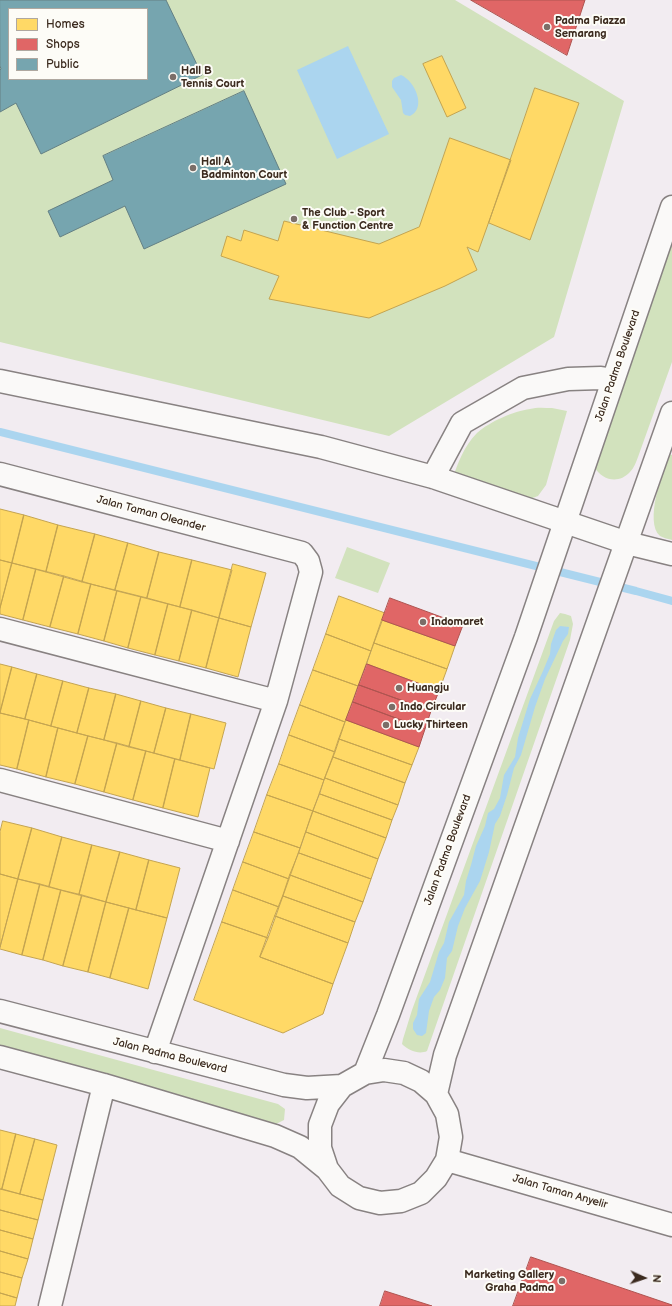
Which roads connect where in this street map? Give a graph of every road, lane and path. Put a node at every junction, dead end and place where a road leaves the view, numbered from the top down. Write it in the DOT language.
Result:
graph roads {
  1 [pos="672,207"];
  2 [pos="613,380"];
  3 [pos="0,381"];
  4 [pos="672,415"];
  5 [pos="0,474"];
  6 [pos="433,478"];
  7 [pos="564,523"];
  8 [pos="627,544"];
  9 [pos="672,554"];
  10 [pos="0,629"];
  11 [pos="276,701"];
  12 [pos="0,780"];
  13 [pos="228,841"];
  14 [pos="0,1011"];
  15 [pos="155,1052"];
  16 [pos="0,1057"];
  17 [pos="364,1073"];
  18 [pos="104,1085"];
  19 [pos="342,1086"];
  20 [pos="436,1094"];
  21 [pos="447,1160"];
  22 [pos="327,1169"];
  23 [pos="672,1224"];
  24 [pos="50,1306"];
  1 -- 2 [label="street, Jalan Padma Boulevard"];
  2 -- 6 [label="street"];
  2 -- 7 [label="street, Jalan Padma Boulevard"];
  3 -- 6 [label="street"];
  4 -- 8 [label="street"];
  5 -- 11 [label="street, Jalan Taman Oleander"];
  6 -- 7 [label="street"];
  7 -- 8 [label="street"];
  7 -- 17 [label="street, Jalan Padma Boulevard"];
  8 -- 9 [label="street"];
  8 -- 20 [label="street"];
  10 -- 11 [label="street"];
  11 -- 13 [label="street"];
  12 -- 13 [label="street"];
  13 -- 15 [label="street"];
  14 -- 15 [label="street, Jalan Padma Boulevard"];
  15 -- 19 [label="street, Jalan Padma Boulevard"];
  16 -- 18 [label="street"];
  17 -- 19 [label="street"];
  17 -- 20 [label="street"];
  18 -- 22 [label="street"];
  18 -- 24 [label="street"];
  19 -- 22 [label="street"];
  20 -- 21 [label="street"];
  21 -- 22 [label="street"];
  21 -- 23 [label="street, Jalan Taman Anyelir"];
}
